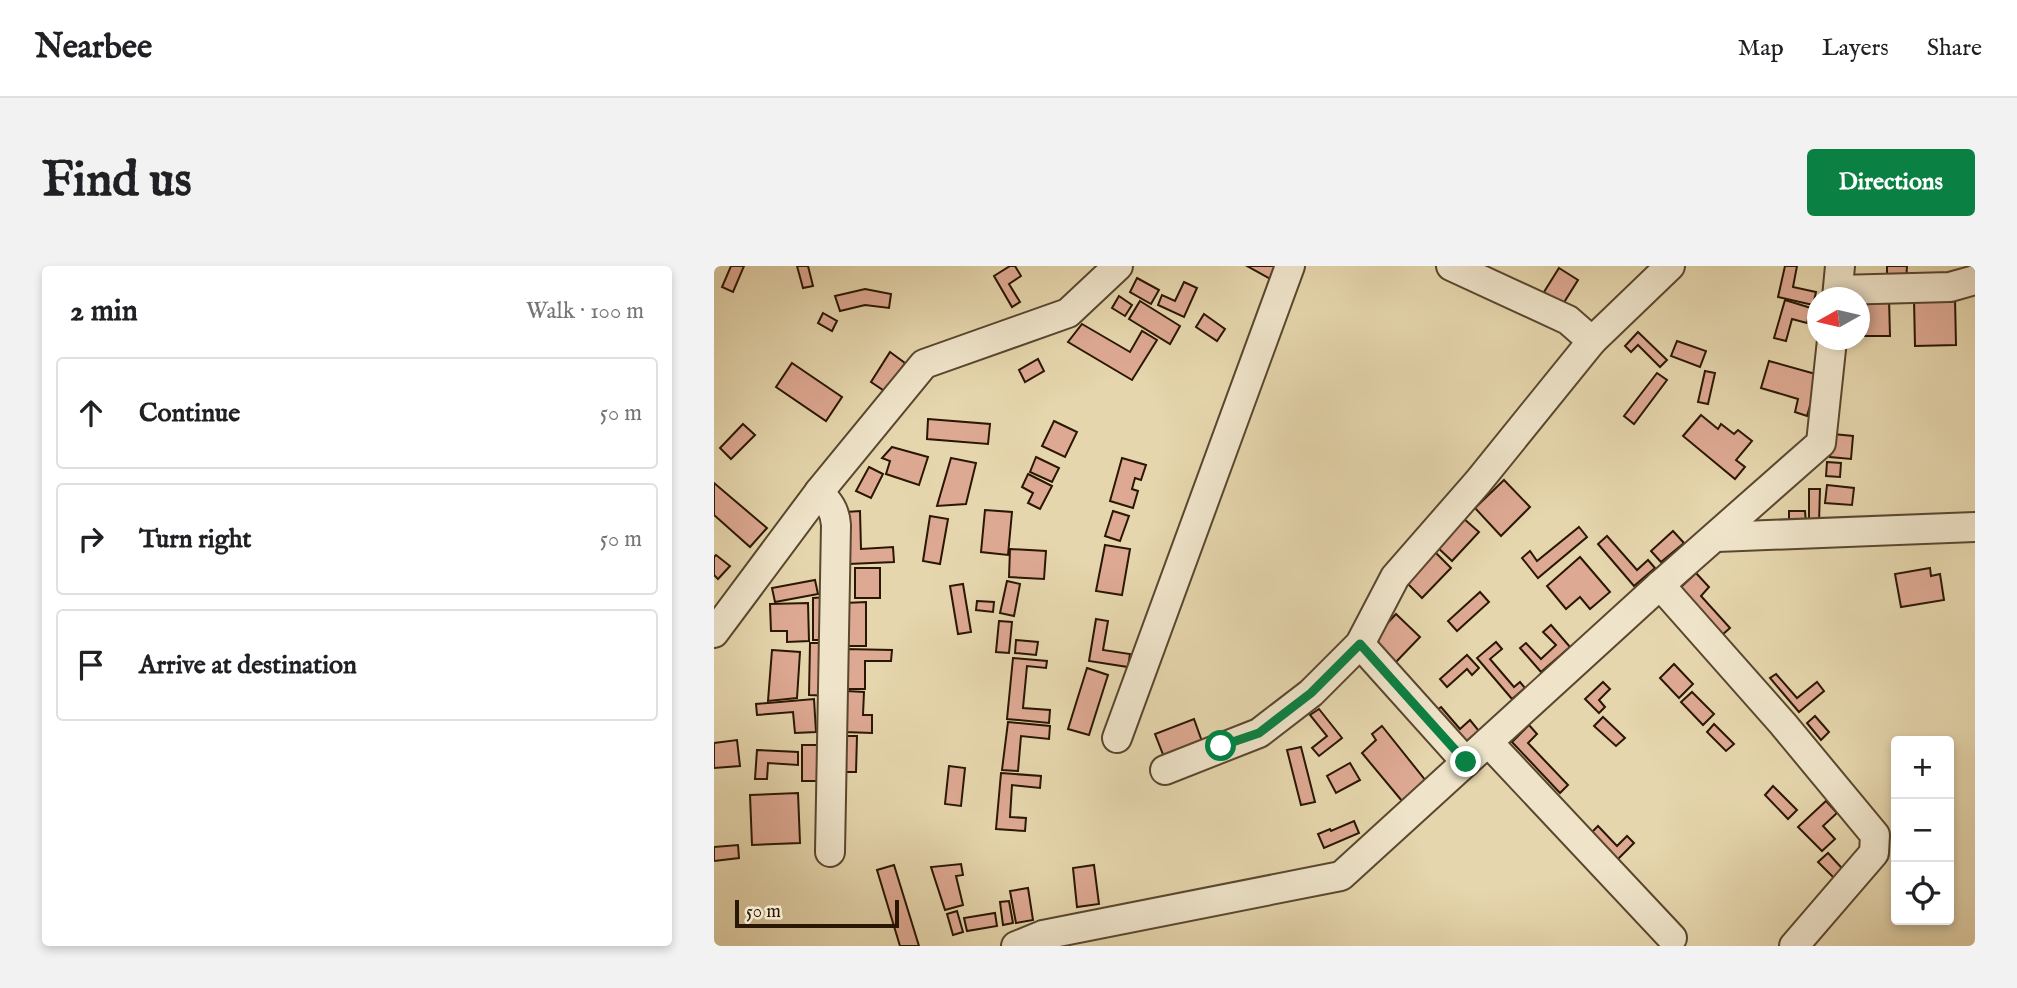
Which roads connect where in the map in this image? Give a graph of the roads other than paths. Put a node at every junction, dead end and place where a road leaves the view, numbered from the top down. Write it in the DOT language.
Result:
graph roads {
  1 [pos="1118,266"];
  2 [pos="1290,266"];
  3 [pos="1451,266"];
  4 [pos="1670,266"];
  5 [pos="1975,280"];
  6 [pos="1838,285"];
  7 [pos="1592,341"];
  8 [pos="1831,350"];
  9 [pos="819,492"];
  10 [pos="1975,527"];
  11 [pos="1717,537"];
  12 [pos="1660,585"];
  13 [pos="714,633"];
  14 [pos="1360,644"];
  15 [pos="1118,738"];
  16 [pos="1488,742"];
  17 [pos="1466,762"];
  18 [pos="1166,770"];
  19 [pos="830,852"];
  20 [pos="1672,939"];
  21 [pos="1016,946"];
  22 [pos="1794,946"];
  1 -- 9 [label="street"];
  2 -- 15 [label="street"];
  3 -- 7 [label="street"];
  4 -- 7 [label="street"];
  5 -- 6 [label="street"];
  7 -- 14 [label="street"];
  8 -- 11 [label="street"];
  9 -- 13 [label="street"];
  9 -- 19 [label="street"];
  10 -- 11 [label="street"];
  11 -- 12 [label="street"];
  12 -- 16 [label="street"];
  12 -- 22 [label="street"];
  14 -- 17 [label="street"];
  14 -- 18 [label="street"];
  16 -- 17 [label="street"];
  16 -- 20 [label="street"];
  17 -- 21 [label="street"];
}
